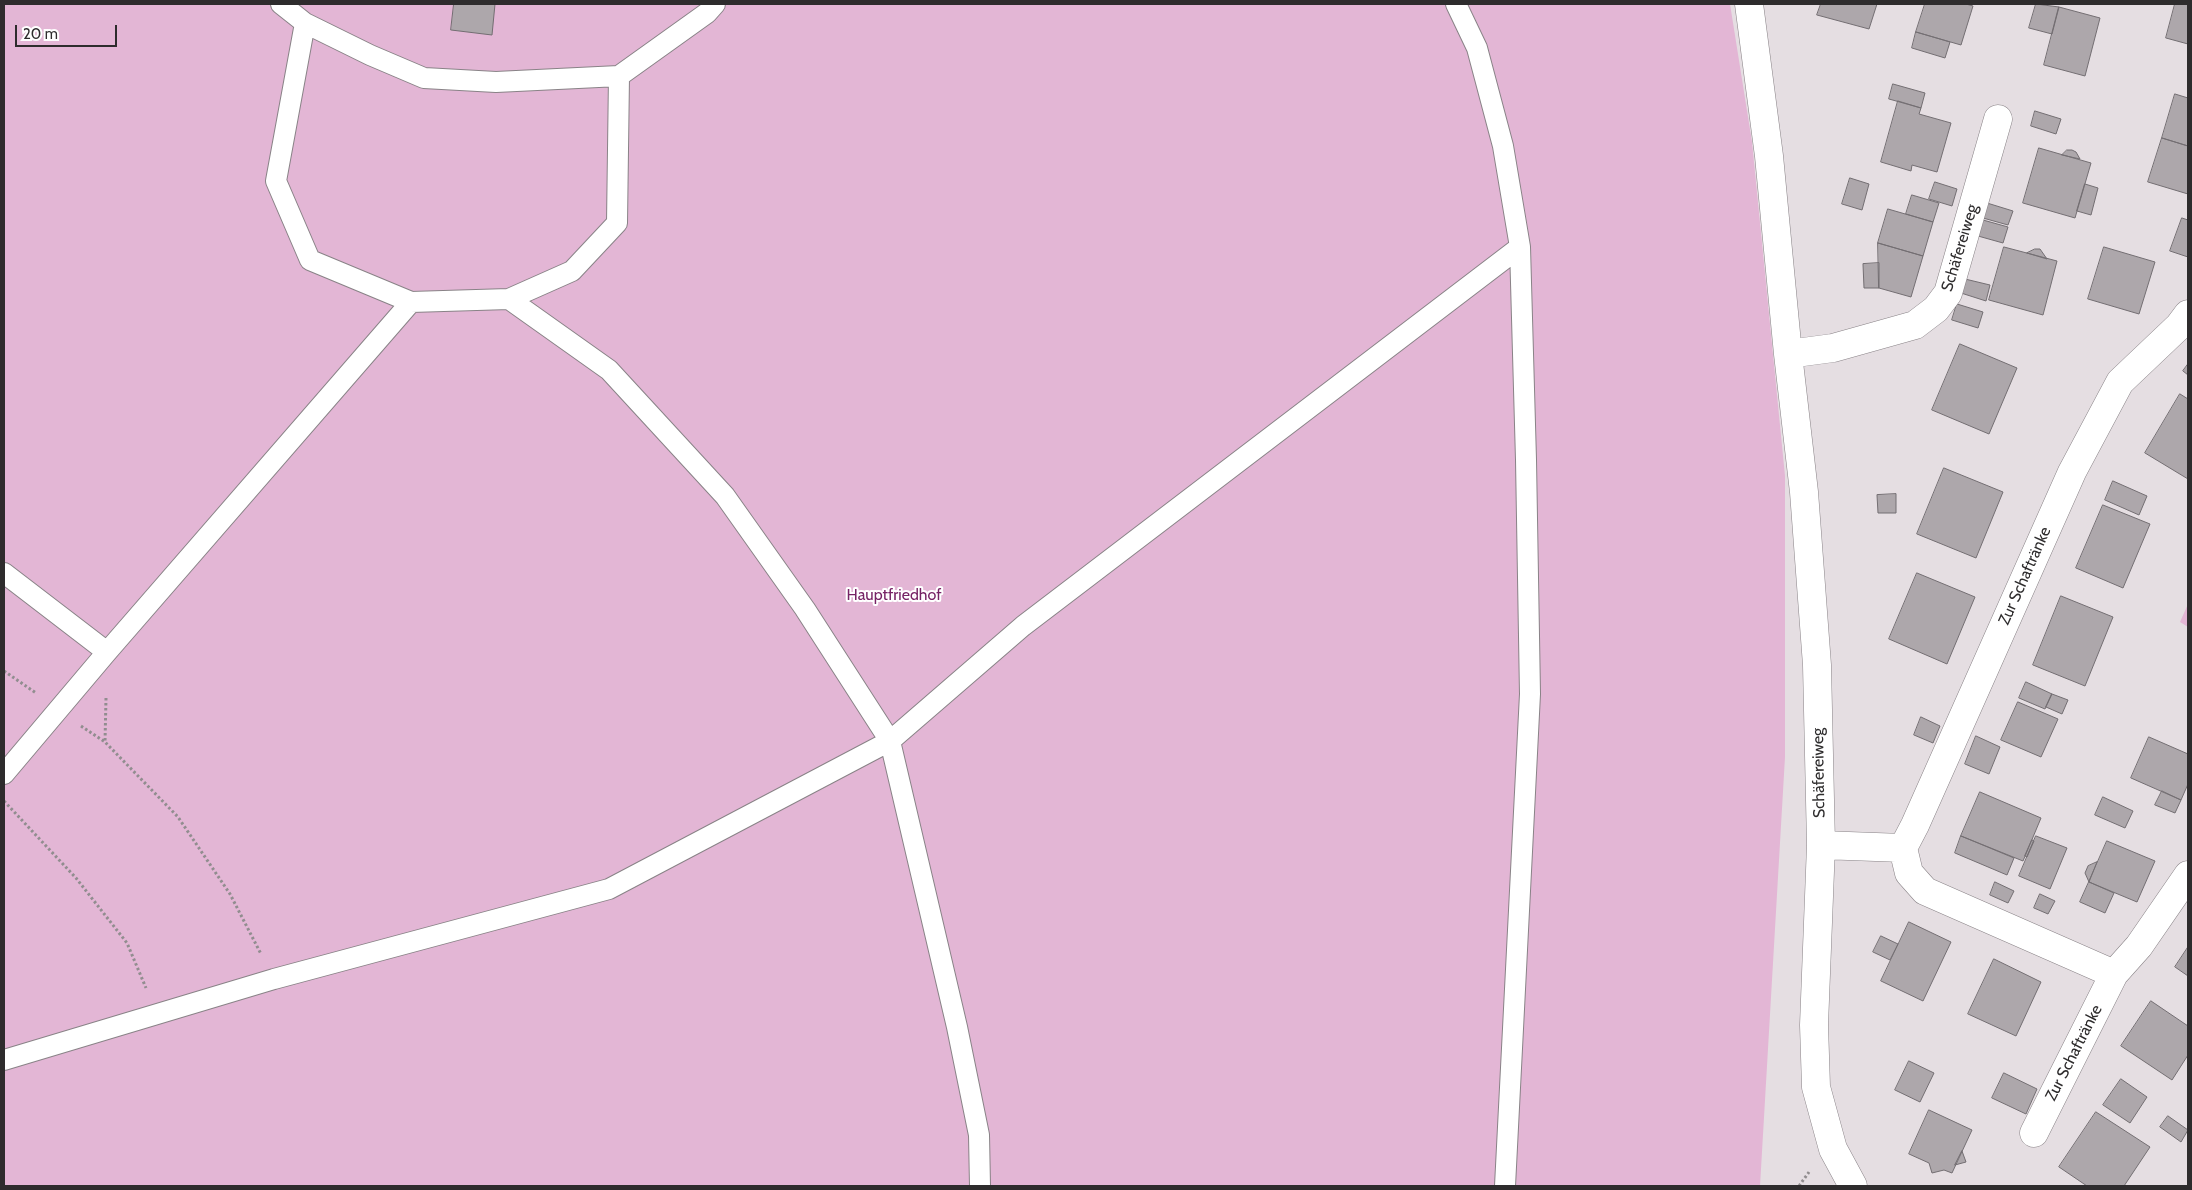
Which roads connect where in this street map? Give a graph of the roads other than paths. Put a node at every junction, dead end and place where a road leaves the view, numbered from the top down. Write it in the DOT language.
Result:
graph roads {
  1 [pos="281,4"];
  2 [pos="716,4"];
  3 [pos="1456,4"];
  4 [pos="1749,4"];
  5 [pos="305,23"];
  6 [pos="619,76"];
  7 [pos="1998,120"];
  8 [pos="1520,247"];
  9 [pos="509,299"];
  10 [pos="411,302"];
  11 [pos="2185,321"];
  12 [pos="1788,354"];
  13 [pos="4,573"];
  14 [pos="107,652"];
  15 [pos="890,741"];
  16 [pos="4,774"];
  17 [pos="1821,845"];
  18 [pos="1902,848"];
  19 [pos="2188,875"];
  20 [pos="2114,974"];
  21 [pos="4,1060"];
  22 [pos="2034,1133"];
  23 [pos="980,1186"];
  24 [pos="1505,1186"];
  25 [pos="1853,1186"];
  1 -- 5 [label="lane"];
  2 -- 6 [label="lane"];
  3 -- 8 [label="lane"];
  4 -- 12 [label="street, Schäfereiweg"];
  5 -- 6 [label="lane"];
  5 -- 10 [label="lane"];
  6 -- 9 [label="lane"];
  7 -- 12 [label="street, Schäfereiweg"];
  8 -- 15 [label="lane"];
  8 -- 24 [label="lane"];
  9 -- 10 [label="lane"];
  9 -- 15 [label="lane"];
  10 -- 14 [label="lane"];
  11 -- 18 [label="street, Zur Schaftränke"];
  12 -- 17 [label="street, Schäfereiweg"];
  13 -- 14 [label="lane"];
  14 -- 16 [label="lane"];
  15 -- 21 [label="lane"];
  15 -- 23 [label="lane"];
  17 -- 18 [label="street"];
  17 -- 25 [label="street, Schäfereiweg"];
  18 -- 20 [label="street"];
  19 -- 20 [label="street, Zur Schaftränke"];
  20 -- 22 [label="street, Zur Schaftränke"];
}
